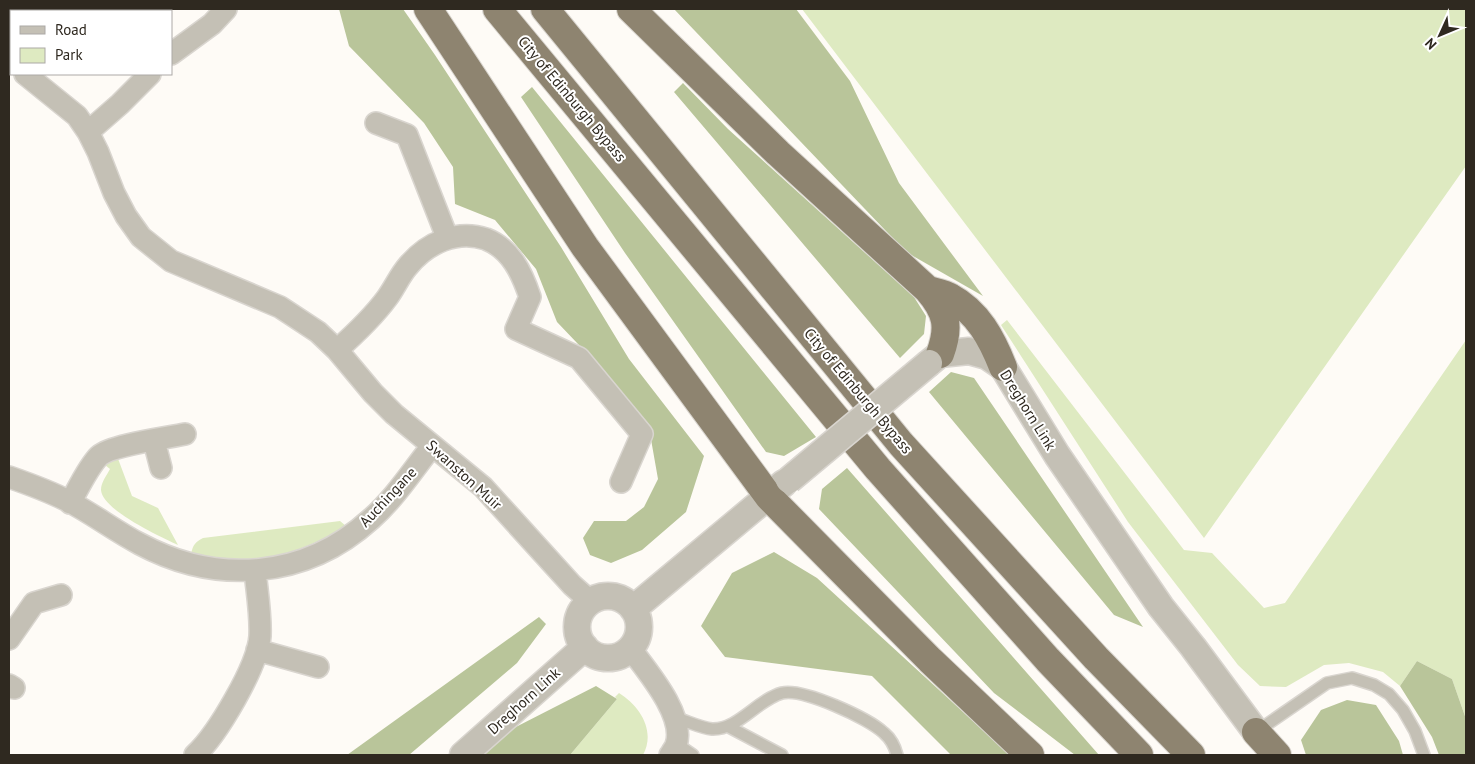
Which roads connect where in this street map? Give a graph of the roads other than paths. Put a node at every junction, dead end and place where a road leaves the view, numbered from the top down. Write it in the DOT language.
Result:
graph roads {
  1 [pos="226,9"];
  2 [pos="428,9"];
  3 [pos="497,9"];
  4 [pos="545,9"];
  5 [pos="631,9"];
  6 [pos="172,53"];
  7 [pos="26,75"];
  8 [pos="149,75"];
  9 [pos="376,124"];
  10 [pos="88,132"];
  11 [pos="447,237"];
  12 [pos="928,290"];
  13 [pos="337,350"];
  14 [pos="935,358"];
  15 [pos="1002,367"];
  16 [pos="185,434"];
  17 [pos="154,441"];
  18 [pos="432,446"];
  19 [pos="161,468"];
  20 [pos="9,477"];
  21 [pos="621,482"];
  22 [pos="769,496"];
  23 [pos="70,502"];
  24 [pos="255,571"];
  25 [pos="62,595"];
  26 [pos="590,601"];
  27 [pos="633,609"];
  28 [pos="9,640"];
  29 [pos="584,648"];
  30 [pos="630,648"];
  31 [pos="257,650"];
  32 [pos="318,667"];
  33 [pos="676,718"];
  34 [pos="728,727"];
  35 [pos="1256,732"];
  36 [pos="680,752"];
  37 [pos="195,755"];
  38 [pos="463,755"];
  39 [pos="782,755"];
  40 [pos="897,755"];
  41 [pos="1030,755"];
  42 [pos="1139,755"];
  43 [pos="1192,755"];
  44 [pos="1277,755"];
  45 [pos="1424,755"];
  1 -- 6 [label="street"];
  2 -- 22 [label="highway"];
  3 -- 42 [label="highway, City of Edinburgh Bypass"];
  4 -- 43 [label="highway, City of Edinburgh Bypass"];
  5 -- 12 [label="highway"];
  7 -- 10 [label="street, Swanston Muir"];
  8 -- 10 [label="street"];
  9 -- 11 [label="street"];
  10 -- 13 [label="street, Swanston Muir"];
  11 -- 13 [label="street"];
  11 -- 21 [label="street"];
  12 -- 14 [label="highway"];
  12 -- 15 [label="highway"];
  13 -- 18 [label="street, Swanston Muir"];
  14 -- 15 [label="street, Dreghorn Link"];
  14 -- 22 [label="street, bridge"];
  15 -- 35 [label="street, Dreghorn Link"];
  16 -- 17 [label="street"];
  17 -- 19 [label="street"];
  17 -- 23 [label="street"];
  18 -- 24 [label="street, Auchingane"];
  18 -- 26 [label="street, Swanston Muir"];
  20 -- 23 [label="street, Auchingane"];
  22 -- 27 [label="street"];
  22 -- 41 [label="highway"];
  23 -- 24 [label="street, Auchingane"];
  24 -- 31 [label="street"];
  25 -- 28 [label="street"];
  26 -- 27 [label="street"];
  26 -- 29 [label="street"];
  27 -- 30 [label="street"];
  29 -- 30 [label="street"];
  29 -- 38 [label="street, Dreghorn Link"];
  30 -- 33 [label="street"];
  31 -- 32 [label="street"];
  31 -- 37 [label="street"];
  33 -- 34 [label="lane"];
  33 -- 36 [label="street"];
  34 -- 39 [label="lane"];
  34 -- 40 [label="lane"];
  35 -- 44 [label="highway"];
  35 -- 45 [label="lane"];
}
